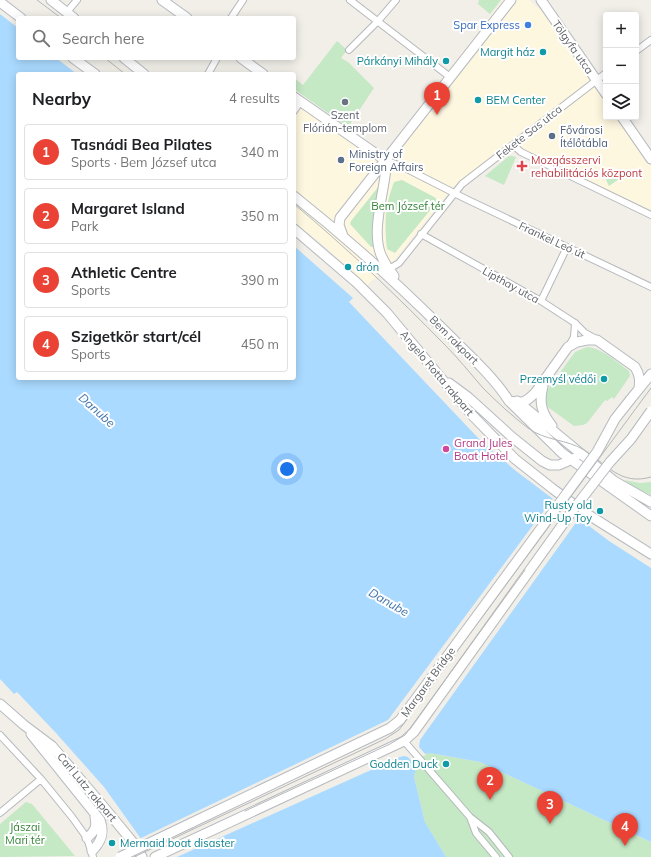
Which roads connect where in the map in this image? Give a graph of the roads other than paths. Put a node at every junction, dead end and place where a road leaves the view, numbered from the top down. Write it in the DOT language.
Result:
graph roads {
  1 [pos="51,0"];
  2 [pos="78,0"];
  3 [pos="162,0"];
  4 [pos="243,0"];
  5 [pos="350,0"];
  6 [pos="396,0"];
  7 [pos="511,0"];
  8 [pos="541,0"];
  9 [pos="0,2"];
  10 [pos="71,15"];
  11 [pos="18,16"];
  12 [pos="183,16"];
  13 [pos="232,16"];
  14 [pos="378,21"];
  15 [pos="651,40"];
  16 [pos="639,49"];
  17 [pos="350,50"];
  18 [pos="76,60"];
  19 [pos="126,60"];
  20 [pos="216,60"];
  21 [pos="244,60"];
  22 [pos="92,72"];
  23 [pos="142,72"];
  24 [pos="209,72"];
  25 [pos="260,72"];
  26 [pos="603,75"];
  27 [pos="450,77"];
  28 [pos="596,80"];
  29 [pos="603,90"];
  30 [pos="297,100"];
  31 [pos="624,120"];
  32 [pos="513,145"];
  33 [pos="651,159"];
  34 [pos="385,160"];
  35 [pos="454,193"];
  36 [pos="296,198"];
  37 [pos="651,215"];
  38 [pos="296,231"];
  39 [pos="421,234"];
  40 [pos="344,237"];
  41 [pos="567,247"];
  42 [pos="372,262"];
  43 [pos="389,269"];
  44 [pos="651,287"];
  45 [pos="403,289"];
  46 [pos="541,301"];
  47 [pos="575,323"];
  48 [pos="597,340"];
  49 [pos="568,347"];
  50 [pos="651,374"];
  51 [pos="441,378"];
  52 [pos="544,381"];
  53 [pos="638,390"];
  54 [pos="504,393"];
  55 [pos="509,401"];
  56 [pos="520,403"];
  57 [pos="651,411"];
  58 [pos="561,438"];
  59 [pos="583,456"];
  60 [pos="570,460"];
  61 [pos="651,502"];
  62 [pos="651,516"];
  63 [pos="651,554"];
  64 [pos="0,704"];
  65 [pos="24,725"];
  66 [pos="0,735"];
  67 [pos="404,742"];
  68 [pos="41,779"];
  69 [pos="0,813"];
  70 [pos="95,814"];
  71 [pos="470,818"];
  72 [pos="87,838"];
  73 [pos="93,854"];
  74 [pos="120,857"];
  75 [pos="142,857"];
  76 [pos="155,857"];
  77 [pos="496,857"];
  78 [pos="509,857"];
  1 -- 10 [label="main road"];
  2 -- 10 [label="street"];
  3 -- 12 [label="main road"];
  4 -- 13 [label="street"];
  5 -- 14 [label="street"];
  6 -- 14 [label="street"];
  7 -- 27 [label="main road"];
  8 -- 28 [label="main road, Tölgyfa utca"];
  9 -- 11 [label="main road"];
  14 -- 17 [label="street"];
  14 -- 27 [label="street"];
  15 -- 16 [label="street"];
  18 -- 22 [label="main road"];
  19 -- 23 [label="main road"];
  20 -- 24 [label="street"];
  21 -- 25 [label="main road"];
  26 -- 28 [label="street, Fekete Sas utca"];
  27 -- 34 [label="main road"];
  28 -- 29 [label="main road, Tölgyfa utca"];
  28 -- 32 [label="street, Fekete Sas utca"];
  30 -- 34 [label="main road"];
  31 -- 33 [label="main road"];
  32 -- 35 [label="street, Fekete Sas utca"];
  32 -- 37 [label="street"];
  34 -- 35 [label="street"];
  34 -- 40 [label="main road"];
  34 -- 43 [label="main road"];
  35 -- 39 [label="street"];
  35 -- 41 [label="street, Frankel Leó út"];
  36 -- 40 [label="main road, Bem rakpart"];
  38 -- 51 [label="main road, Angelo Rotta rakpart"];
  39 -- 43 [label="street"];
  39 -- 46 [label="street, Lipthay utca"];
  40 -- 42 [label="main road, Bem rakpart"];
  41 -- 44 [label="street, Frankel Leó út"];
  41 -- 46 [label="street"];
  42 -- 43 [label="street"];
  42 -- 45 [label="main road, Bem rakpart"];
  43 -- 45 [label="main road, Bem rakpart"];
  45 -- 54 [label="main road, Bem rakpart"];
  46 -- 47 [label="street, Lipthay utca"];
  47 -- 48 [label="street, Lipthay utca"];
  47 -- 49 [label="street"];
  48 -- 49 [label="main road"];
  48 -- 53 [label="main road"];
  49 -- 52 [label="main road"];
  50 -- 53 [label="main road, Margaret Bridge"];
  51 -- 60 [label="main road"];
  51 -- 63 [label="main road, Angelo Rotta rakpart"];
  52 -- 56 [label="main road"];
  52 -- 58 [label="main road"];
  53 -- 74 [label="main road, Margaret Bridge, bridge"];
  54 -- 55 [label="main road, Bem rakpart"];
  54 -- 56 [label="main road, Bem rakpart"];
  55 -- 56 [label="main road"];
  55 -- 60 [label="main road, Bem rakpart"];
  56 -- 58 [label="main road, Bem rakpart"];
  57 -- 67 [label="main road, Margaret Bridge, bridge"];
  58 -- 59 [label="main road, Bem rakpart"];
  59 -- 60 [label="main road"];
  59 -- 61 [label="main road, Bem rakpart"];
  60 -- 62 [label="main road, Bem rakpart"];
  64 -- 65 [label="main road"];
  65 -- 70 [label="main road"];
  65 -- 75 [label="main road, Carl Lutz rakpart"];
  66 -- 68 [label="street"];
  67 -- 71 [label="street"];
  67 -- 76 [label="main road, Margaret Bridge"];
  68 -- 69 [label="street"];
  68 -- 72 [label="street"];
  70 -- 72 [label="main road"];
  70 -- 73 [label="main road"];
  71 -- 77 [label="street"];
  71 -- 78 [label="street"];
  72 -- 73 [label="street"];
}
